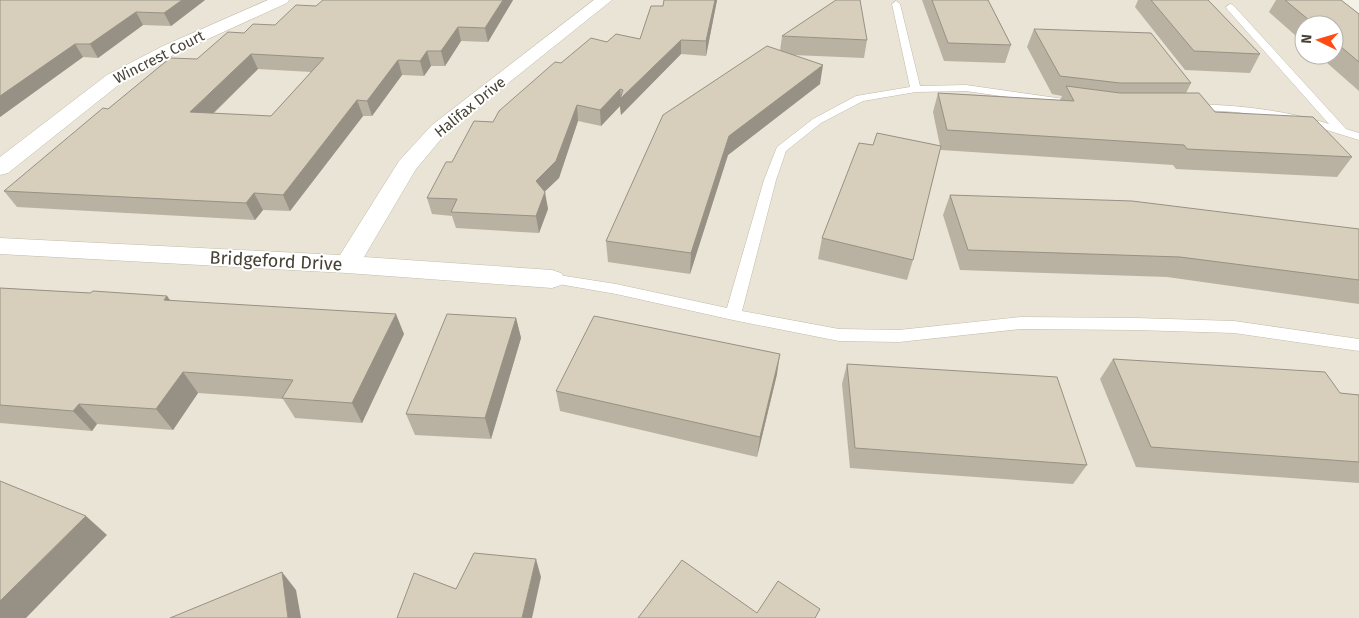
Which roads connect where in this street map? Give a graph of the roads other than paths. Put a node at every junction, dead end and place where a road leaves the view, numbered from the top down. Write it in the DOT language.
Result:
graph roads {
  1 [pos="281,0"];
  2 [pos="604,0"];
  3 [pos="896,4"];
  4 [pos="1230,7"];
  5 [pos="916,89"];
  6 [pos="1071,102"];
  7 [pos="1180,107"];
  8 [pos="1342,131"];
  9 [pos="1359,137"];
  10 [pos="0,168"];
  11 [pos="0,246"];
  12 [pos="347,264"];
  13 [pos="552,279"];
  14 [pos="733,315"];
  15 [pos="1359,345"];
  1 -- 10 [label="street, Wincrest Court"];
  2 -- 12 [label="street, Halifax Drive"];
  3 -- 5 [label="lane"];
  4 -- 8 [label="lane"];
  5 -- 6 [label="lane"];
  5 -- 14 [label="lane"];
  7 -- 8 [label="lane"];
  8 -- 9 [label="lane"];
  11 -- 12 [label="street, Bridgeford Drive"];
  12 -- 13 [label="street, Bridgeford Drive"];
  13 -- 14 [label="lane"];
  14 -- 15 [label="lane"];
}
